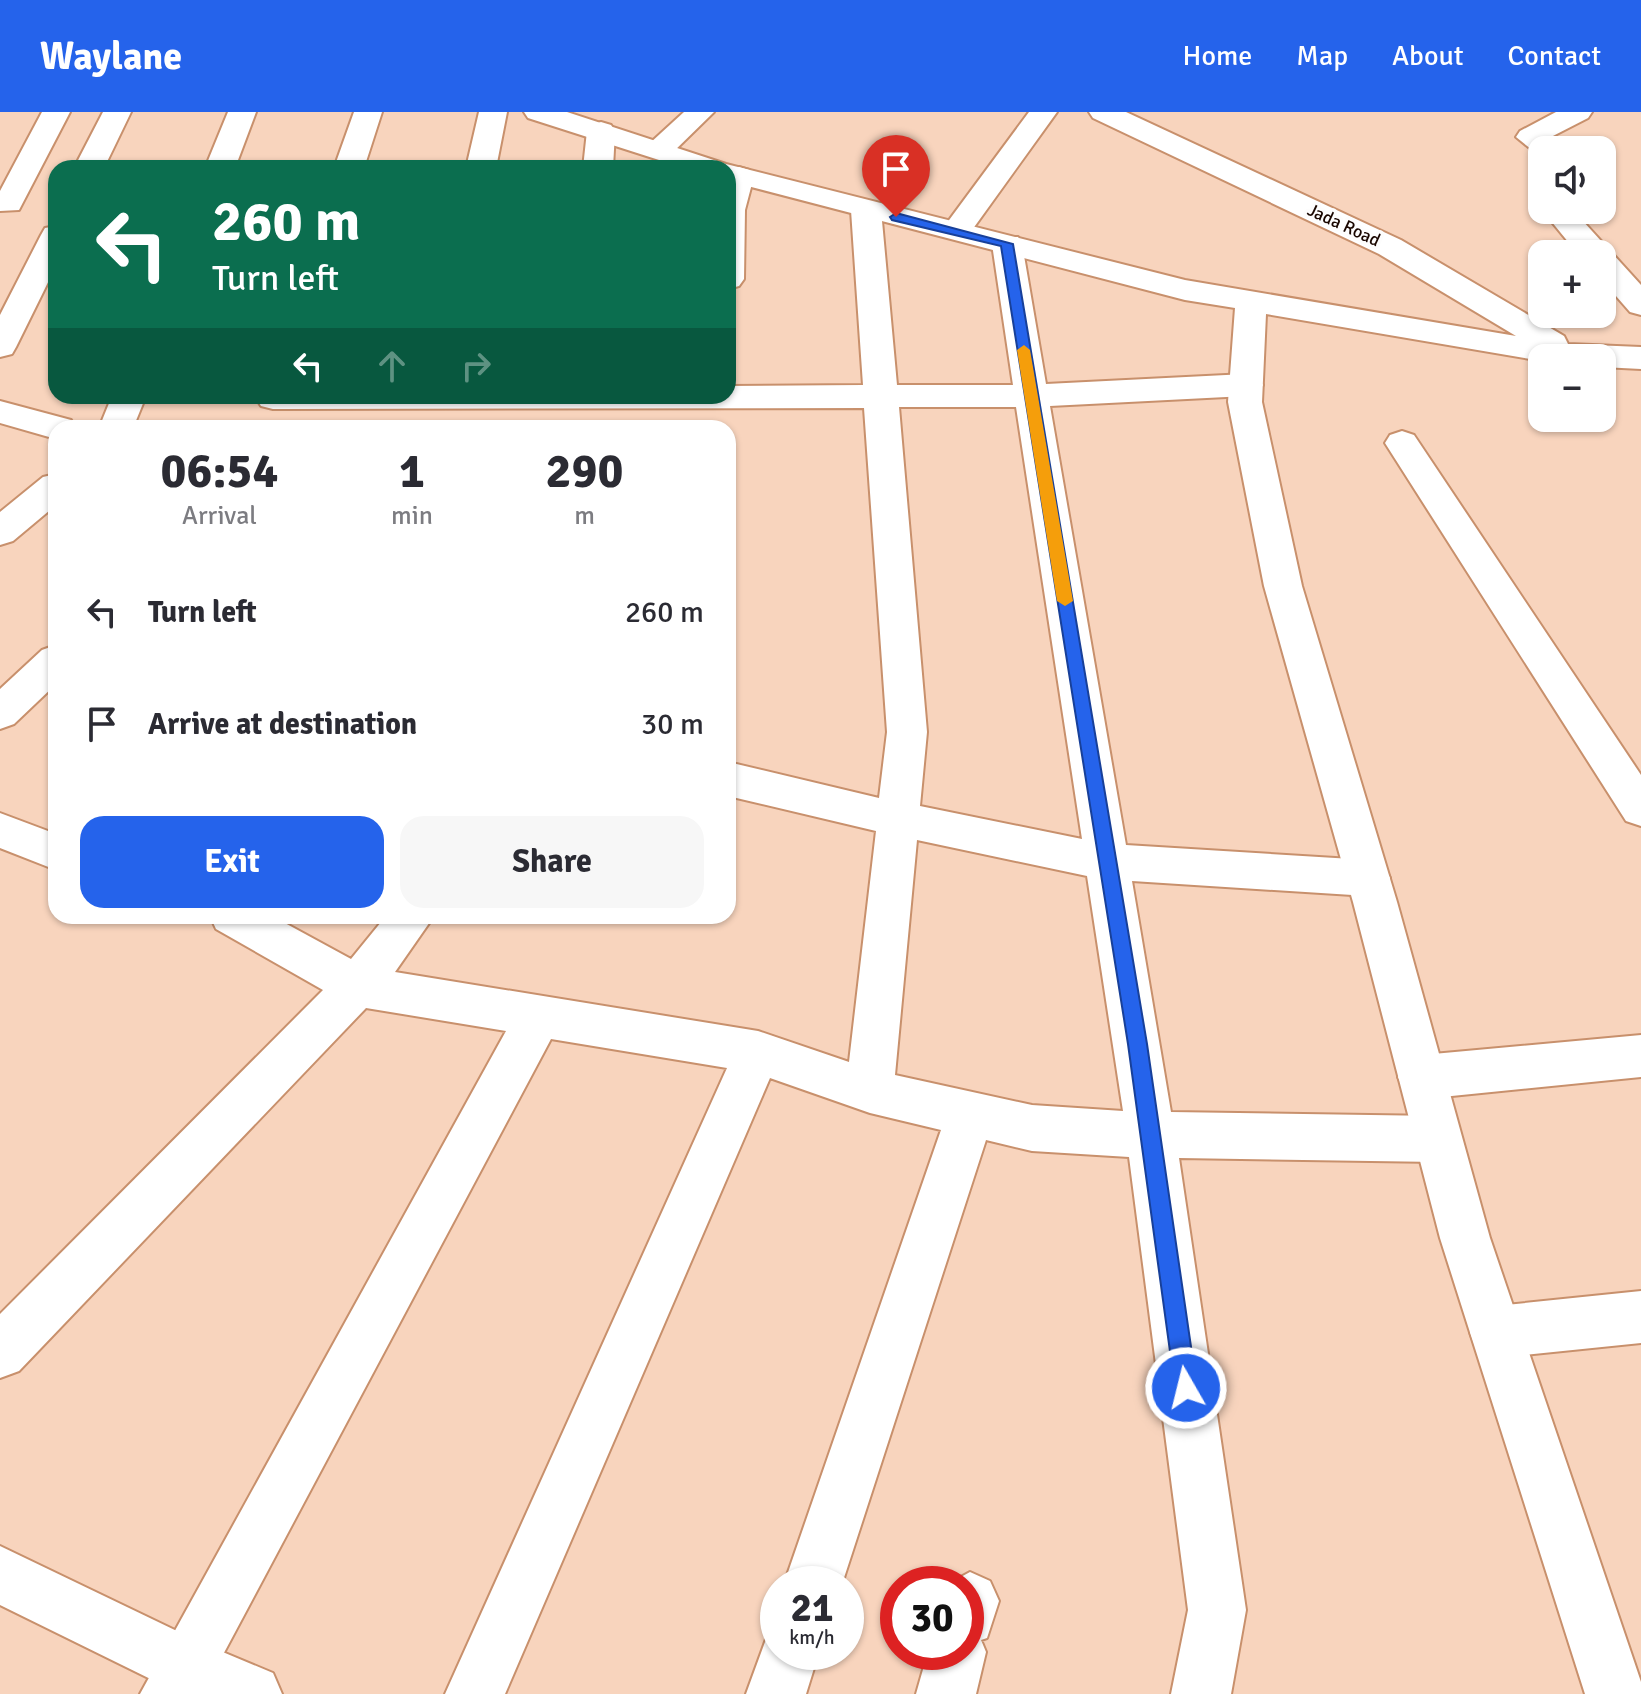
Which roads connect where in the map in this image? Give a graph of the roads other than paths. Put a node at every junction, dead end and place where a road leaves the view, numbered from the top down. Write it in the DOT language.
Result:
graph roads {
  1 [pos="56,112"];
  2 [pos="117,112"];
  3 [pos="242,112"];
  4 [pos="368,112"];
  5 [pos="493,112"];
  6 [pos="538,112"];
  7 [pos="700,112"];
  8 [pos="1043,112"];
  9 [pos="1103,112"];
  10 [pos="1578,112"];
  11 [pos="601,131"];
  12 [pos="1532,136"];
  13 [pos="659,150"];
  14 [pos="93,160"];
  15 [pos="223,160"];
  16 [pos="352,160"];
  17 [pos="483,160"];
  18 [pos="599,160"];
  19 [pos="690,160"];
  20 [pos="736,174"];
  21 [pos="4,204"];
  22 [pos="40,205"];
  23 [pos="866,210"];
  24 [pos="1569,224"];
  25 [pos="956,231"];
  26 [pos="1583,240"];
  27 [pos="1007,244"];
  28 [pos="48,251"];
  29 [pos="1616,277"];
  30 [pos="1251,301"];
  31 [pos="1641,305"];
  32 [pos="1555,344"];
  33 [pos="0,347"];
  34 [pos="1528,348"];
  35 [pos="1616,357"];
  36 [pos="1641,358"];
  37 [pos="1246,385"];
  38 [pos="881,396"];
  39 [pos="1031,396"];
  40 [pos="269,407"];
  41 [pos="429,407"];
  42 [pos="581,407"];
  43 [pos="724,408"];
  44 [pos="0,412"];
  45 [pos="48,425"];
  46 [pos="1402,443"];
  47 [pos="48,493"];
  48 [pos="0,532"];
  49 [pos="48,668"];
  50 [pos="0,713"];
  51 [pos="736,781"];
  52 [pos="1641,809"];
  53 [pos="897,819"];
  54 [pos="0,830"];
  55 [pos="48,849"];
  56 [pos="1109,862"];
  57 [pos="1368,878"];
  58 [pos="253,924"];
  59 [pos="406,924"];
  60 [pos="357,986"];
  61 [pos="538,1018"];
  62 [pos="758,1052"];
  63 [pos="1641,1056"];
  64 [pos="1422,1077"];
  65 [pos="870,1091"];
  66 [pos="970,1116"];
  67 [pos="1151,1135"];
  68 [pos="1438,1139"];
  69 [pos="1641,1317"];
  70 [pos="1496,1332"];
  71 [pos="0,1352"];
  72 [pos="819,1566"];
  73 [pos="0,1575"];
  74 [pos="784,1670"];
  75 [pos="952,1670"];
  76 [pos="178,1680"];
  77 [pos="252,1694"];
  78 [pos="475,1694"];
  79 [pos="776,1694"];
  80 [pos="946,1694"];
  81 [pos="1201,1694"];
  82 [pos="1615,1694"];
  1 -- 21 [label="street"];
  2 -- 14 [label="street"];
  3 -- 15 [label="street"];
  4 -- 16 [label="street"];
  5 -- 17 [label="street"];
  6 -- 11 [label="street"];
  7 -- 13 [label="street"];
  8 -- 25 [label="street"];
  9 -- 32 [label="street, Jada Road"];
  10 -- 12 [label="street"];
  11 -- 13 [label="street"];
  11 -- 18 [label="street"];
  13 -- 19 [label="street"];
  20 -- 23 [label="street"];
  21 -- 22 [label="street"];
  23 -- 25 [label="street"];
  23 -- 38 [label="street"];
  24 -- 26 [label="street"];
  25 -- 27 [label="street"];
  27 -- 30 [label="street"];
  27 -- 39 [label="street"];
  28 -- 33 [label="street"];
  29 -- 31 [label="street"];
  30 -- 34 [label="street"];
  30 -- 37 [label="street"];
  35 -- 36 [label="street"];
  37 -- 39 [label="street"];
  37 -- 57 [label="street"];
  38 -- 39 [label="street"];
  38 -- 43 [label="street"];
  38 -- 53 [label="street"];
  39 -- 56 [label="street"];
  40 -- 41 [label="street"];
  41 -- 42 [label="street"];
  42 -- 43 [label="street"];
  44 -- 45 [label="street"];
  46 -- 52 [label="street"];
  47 -- 48 [label="street"];
  49 -- 50 [label="street"];
  51 -- 53 [label="street"];
  53 -- 56 [label="street"];
  53 -- 65 [label="street"];
  54 -- 55 [label="street"];
  56 -- 57 [label="street"];
  56 -- 67 [label="street"];
  57 -- 64 [label="street"];
  58 -- 60 [label="street"];
  59 -- 60 [label="street"];
  60 -- 61 [label="street"];
  60 -- 71 [label="street"];
  61 -- 62 [label="street"];
  61 -- 76 [label="street"];
  62 -- 65 [label="street"];
  62 -- 78 [label="street"];
  63 -- 64 [label="street"];
  64 -- 68 [label="street"];
  65 -- 66 [label="street"];
  66 -- 67 [label="street"];
  66 -- 72 [label="street"];
  67 -- 68 [label="street"];
  67 -- 81 [label="street"];
  68 -- 70 [label="street"];
  69 -- 70 [label="street"];
  70 -- 82 [label="street"];
  73 -- 76 [label="street"];
  74 -- 79 [label="street"];
  75 -- 80 [label="street"];
  76 -- 77 [label="street"];
}
